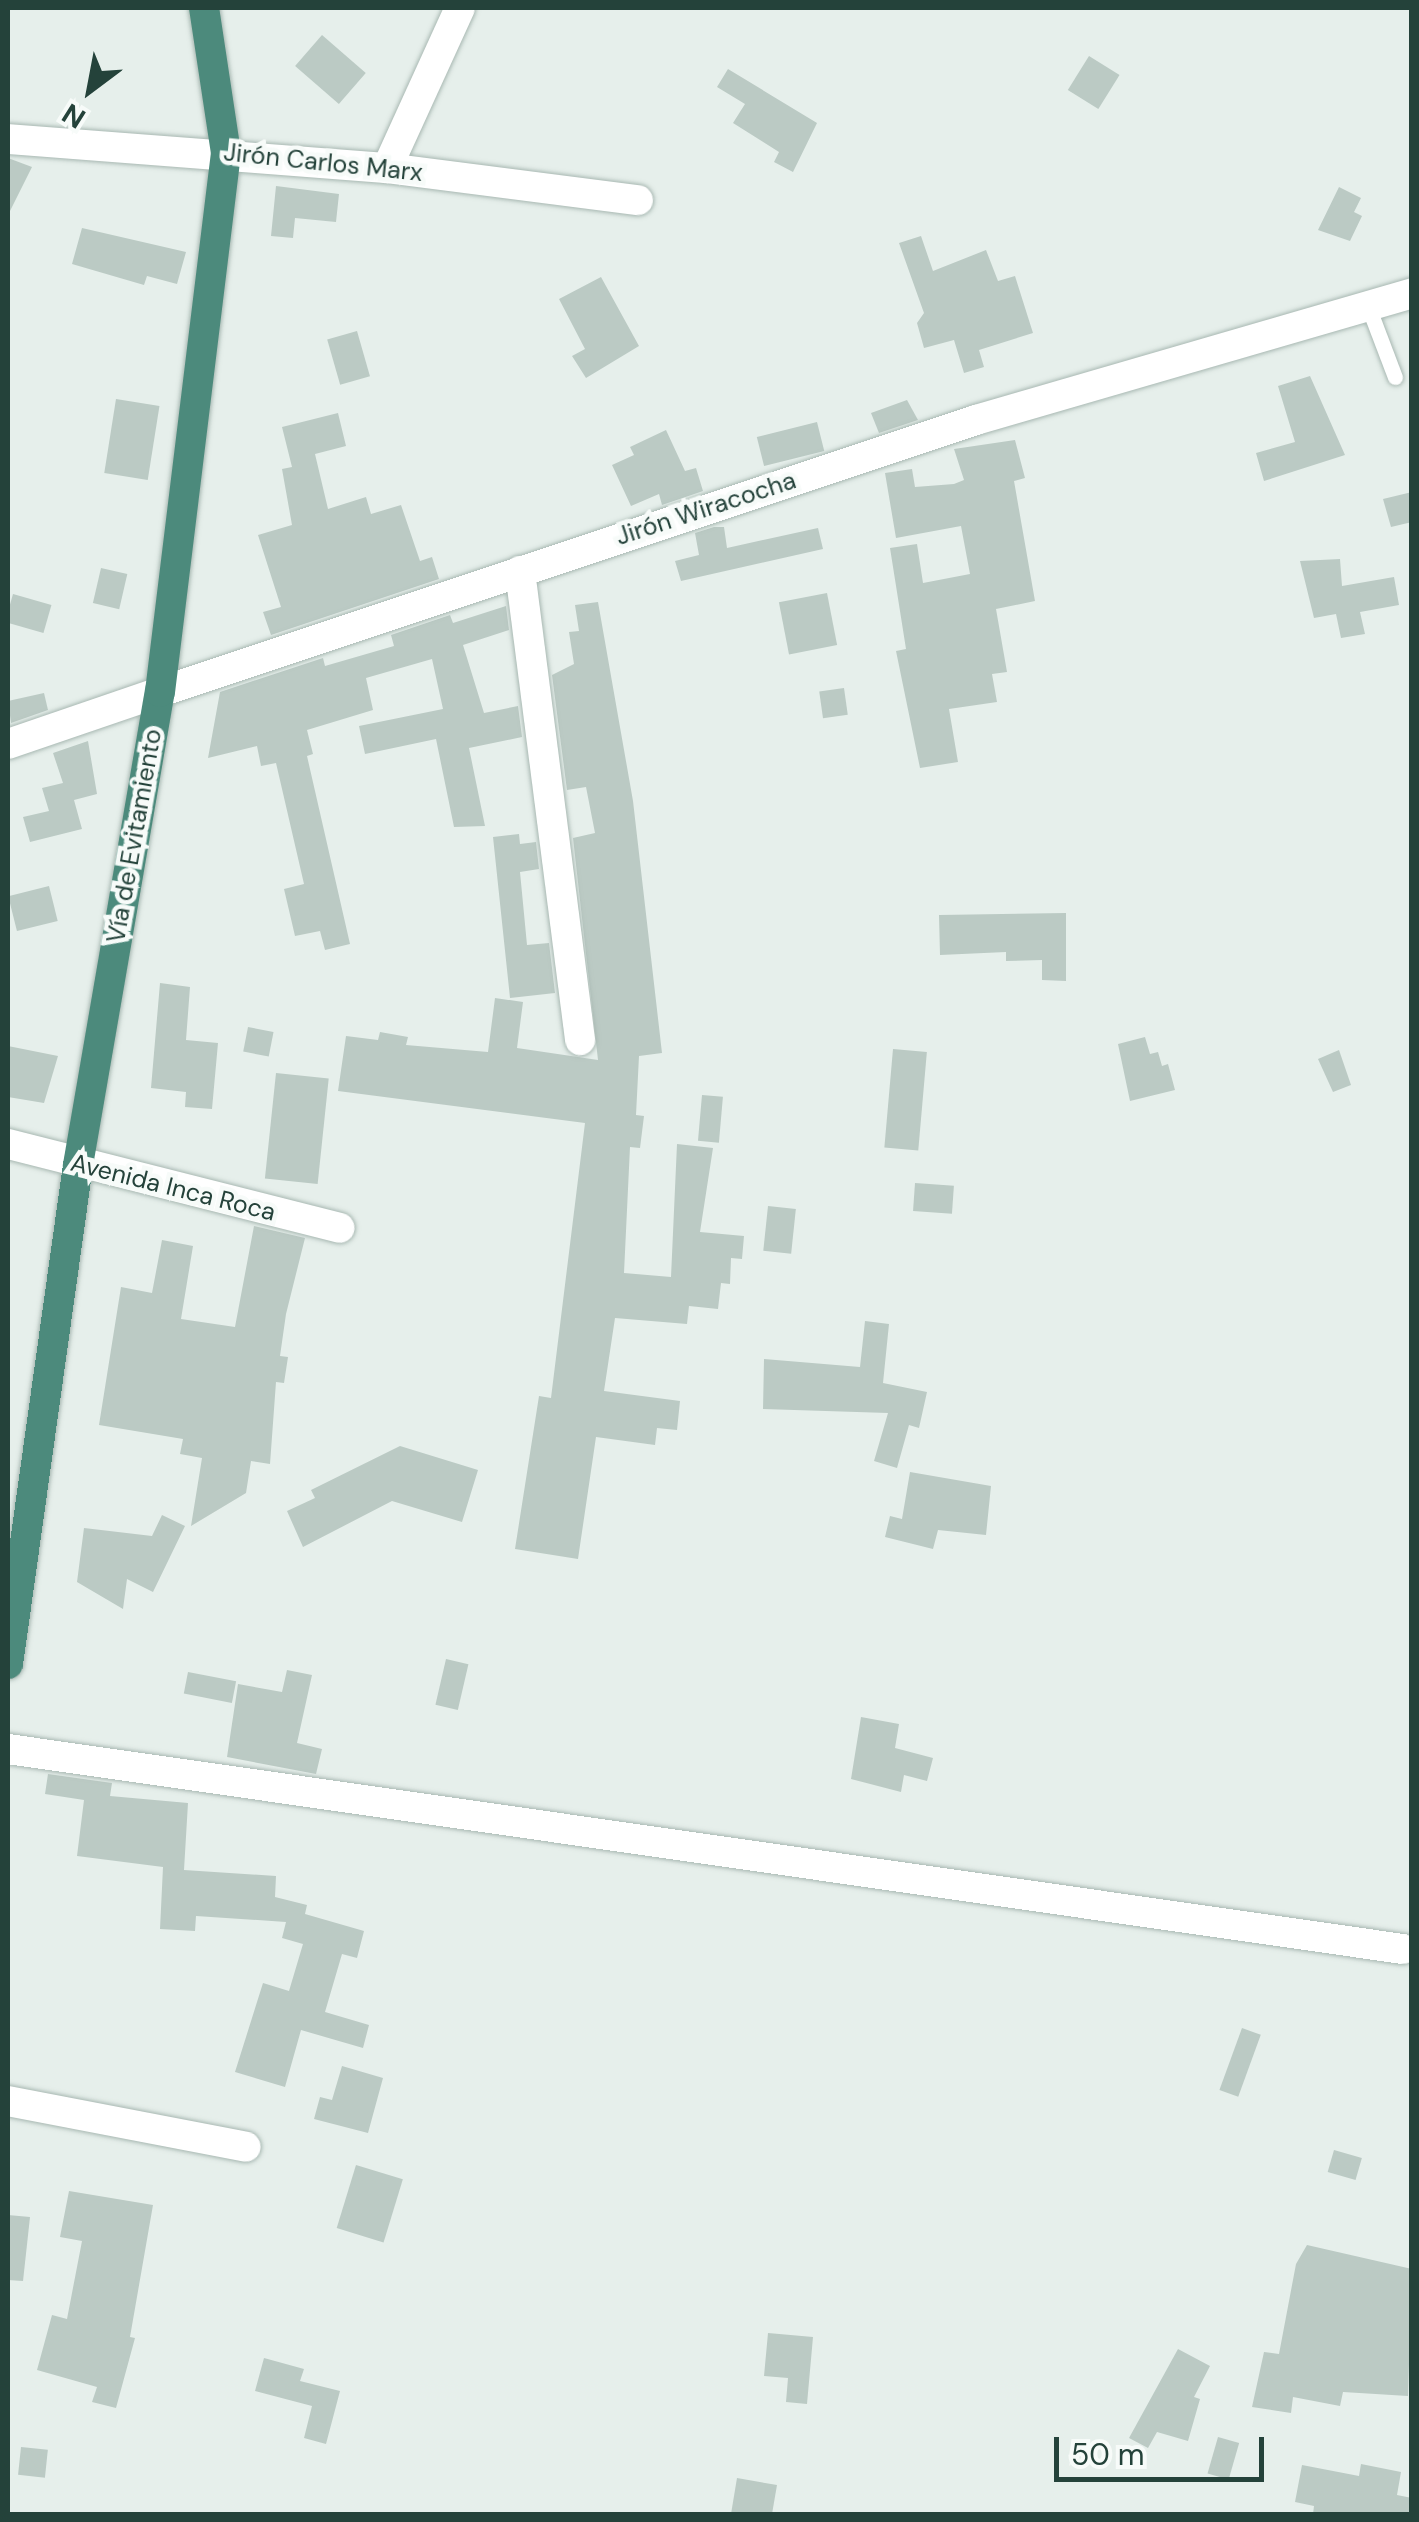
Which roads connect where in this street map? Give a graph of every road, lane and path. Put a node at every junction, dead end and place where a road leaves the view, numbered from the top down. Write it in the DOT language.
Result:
graph roads {
  1 [pos="204,8"];
  2 [pos="460,8"];
  3 [pos="8,139"];
  4 [pos="226,154"];
  5 [pos="387,168"];
  6 [pos="638,200"];
  7 [pos="1412,294"];
  8 [pos="1368,306"];
  9 [pos="1394,377"];
  10 [pos="520,571"];
  11 [pos="160,692"];
  12 [pos="8,744"];
  13 [pos="580,1040"];
  14 [pos="8,1144"];
  15 [pos="78,1166"];
  16 [pos="340,1228"];
  17 [pos="8,1664"];
  18 [pos="8,1749"];
  19 [pos="1402,1949"];
  20 [pos="8,2100"];
  21 [pos="246,2148"];
  1 -- 4 [label="highway, Vía de Evitamiento"];
  2 -- 5 [label="street"];
  3 -- 4 [label="street, Jirón Carlos Marx"];
  4 -- 5 [label="street, Jirón Carlos Marx"];
  4 -- 11 [label="highway, Vía de Evitamiento"];
  5 -- 6 [label="street, Jirón Carlos Marx"];
  7 -- 8 [label="street, Jirón Wiracocha"];
  8 -- 9 [label="lane"];
  8 -- 10 [label="street, Jirón Wiracocha"];
  10 -- 11 [label="street, Jirón Wiracocha"];
  10 -- 13 [label="street"];
  11 -- 12 [label="street, Jirón Wiracocha"];
  11 -- 15 [label="highway, Vía de Evitamiento"];
  14 -- 15 [label="street, Avenida Inca Roca"];
  15 -- 16 [label="street, Avenida Inca Roca"];
  15 -- 17 [label="highway, Vía de Evitamiento"];
  18 -- 19 [label="street"];
  20 -- 21 [label="street"];
}
